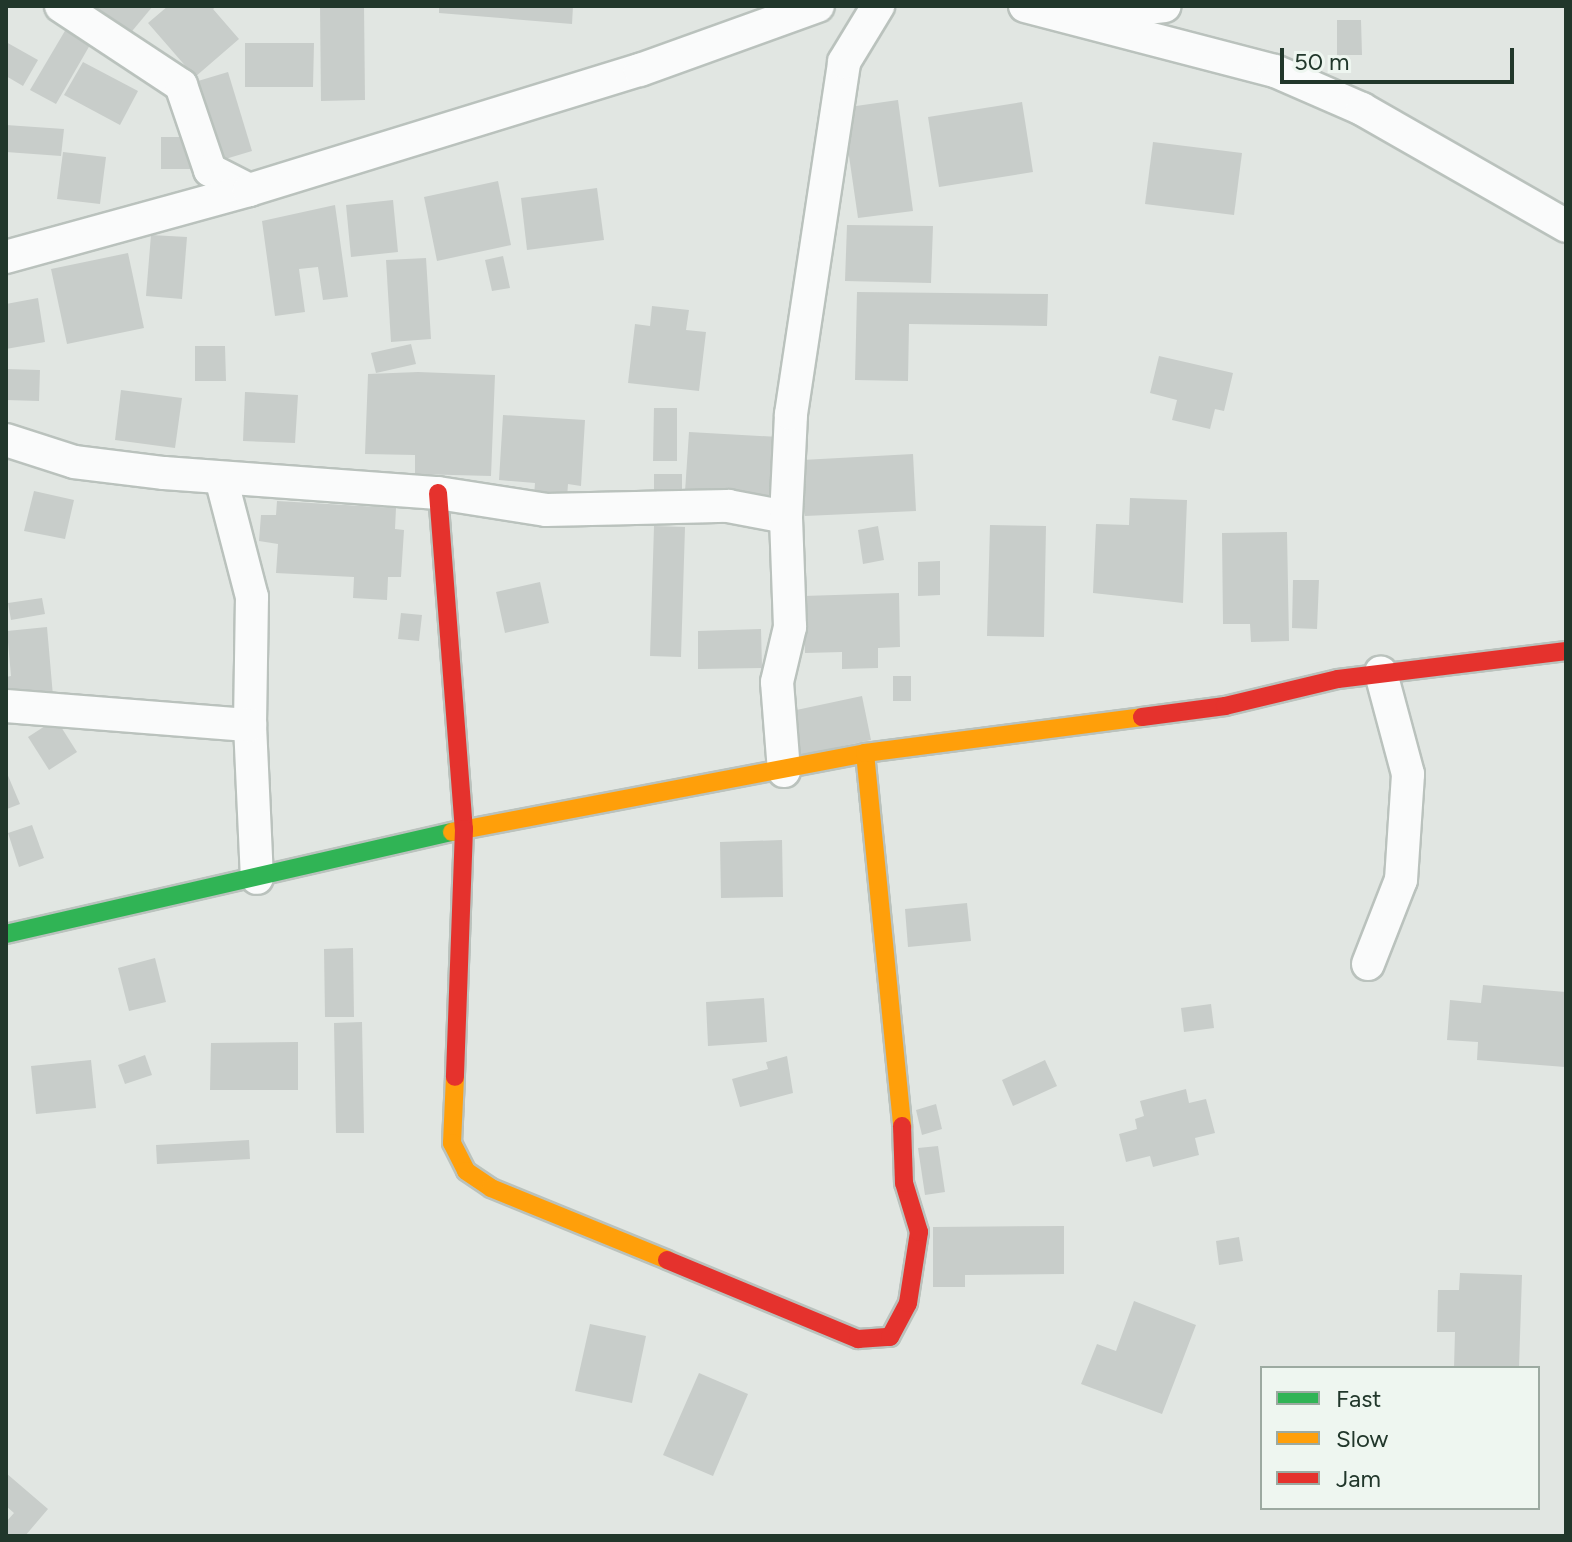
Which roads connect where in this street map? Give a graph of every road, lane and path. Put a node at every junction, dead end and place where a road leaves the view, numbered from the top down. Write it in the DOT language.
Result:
graph roads {
  1 [pos="61,6"];
  2 [pos="818,6"];
  3 [pos="878,6"];
  4 [pos="1025,6"];
  5 [pos="1165,6"];
  6 [pos="1073,16"];
  7 [pos="249,190"];
  8 [pos="1566,226"];
  9 [pos="6,257"];
  10 [pos="6,440"];
  11 [pos="221,478"];
  12 [pos="438,493"];
  13 [pos="786,517"];
  14 [pos="1566,651"];
  15 [pos="1381,673"];
  16 [pos="6,706"];
  17 [pos="250,725"];
  18 [pos="865,753"];
  19 [pos="784,771"];
  20 [pos="464,829"];
  21 [pos="257,878"];
  22 [pos="6,934"];
  23 [pos="1368,964"];
  1 -- 7 [label="street"];
  2 -- 7 [label="street"];
  3 -- 13 [label="street"];
  4 -- 6 [label="street"];
  5 -- 6 [label="street"];
  6 -- 8 [label="street"];
  7 -- 9 [label="street"];
  10 -- 11 [label="street"];
  11 -- 12 [label="street"];
  11 -- 17 [label="street"];
  12 -- 13 [label="street"];
  12 -- 20 [label="street"];
  13 -- 19 [label="street"];
  14 -- 15 [label="street"];
  15 -- 18 [label="street"];
  15 -- 23 [label="street"];
  16 -- 17 [label="street"];
  17 -- 21 [label="street"];
  18 -- 19 [label="street"];
  18 -- 20 [label="street"];
  19 -- 20 [label="street"];
  20 -- 21 [label="street"];
  21 -- 22 [label="street"];
}
